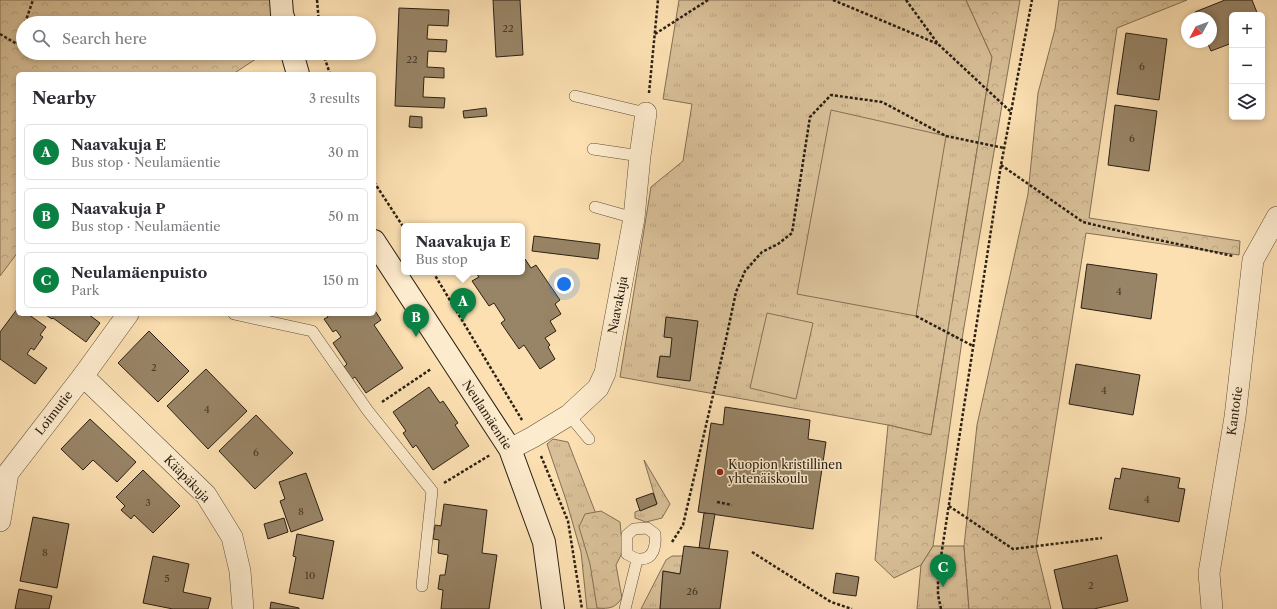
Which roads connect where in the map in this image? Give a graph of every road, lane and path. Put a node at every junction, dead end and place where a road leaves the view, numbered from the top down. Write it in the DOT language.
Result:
graph roads {
  1 [pos="33,0"];
  2 [pos="281,0"];
  3 [pos="317,0"];
  4 [pos="658,0"];
  5 [pos="708,0"];
  6 [pos="833,0"];
  7 [pos="906,0"];
  8 [pos="1032,0"];
  9 [pos="27,16"];
  10 [pos="282,16"];
  11 [pos="318,16"];
  12 [pos="0,34"];
  13 [pos="655,34"];
  14 [pos="16,43"];
  15 [pos="938,44"];
  16 [pos="294,60"];
  17 [pos="325,60"];
  18 [pos="297,72"];
  19 [pos="329,72"];
  20 [pos="575,96"];
  21 [pos="1010,112"];
  22 [pos="646,113"];
  23 [pos="1004,148"];
  24 [pos="593,149"];
  25 [pos="640,156"];
  26 [pos="1001,165"];
  27 [pos="376,185"];
  28 [pos="595,206"];
  29 [pos="1277,217"];
  30 [pos="634,218"];
  31 [pos="401,223"];
  32 [pos="376,244"];
  33 [pos="1253,260"];
  34 [pos="127,316"];
  35 [pos="243,316"];
  36 [pos="916,316"];
  37 [pos="973,346"];
  38 [pos="436,366"];
  39 [pos="83,376"];
  40 [pos="368,411"];
  41 [pos="569,415"];
  42 [pos="589,439"];
  43 [pos="501,451"];
  44 [pos="432,490"];
  45 [pos="717,502"];
  46 [pos="732,505"];
  47 [pos="949,506"];
  48 [pos="0,521"];
  49 [pos="683,525"];
  50 [pos="1102,538"];
  51 [pos="752,552"];
  52 [pos="637,560"];
  53 [pos="422,586"];
  54 [pos="242,609"];
  55 [pos="553,609"];
  56 [pos="625,609"];
  57 [pos="852,609"];
  58 [pos="941,609"];
  59 [pos="1212,609"];
  1 -- 9 [label="path"];
  2 -- 10 [label="street"];
  3 -- 11 [label="path"];
  4 -- 13 [label="path"];
  5 -- 13 [label="path"];
  6 -- 15 [label="path"];
  7 -- 15 [label="path"];
  8 -- 21 [label="path"];
  12 -- 14 [label="path"];
  13 -- 22 [label="path"];
  15 -- 21 [label="path"];
  16 -- 18 [label="street"];
  17 -- 19 [label="path"];
  20 -- 22 [label="lane"];
  21 -- 23 [label="path"];
  22 -- 25 [label="street, Naavakuja"];
  23 -- 26 [label="path"];
  23 -- 49 [label="path"];
  24 -- 25 [label="lane"];
  25 -- 30 [label="street, Naavakuja"];
  26 -- 33 [label="path"];
  26 -- 37 [label="path"];
  27 -- 31 [label="path"];
  28 -- 30 [label="lane"];
  29 -- 33 [label="street, Kantotie"];
  30 -- 41 [label="street, Naavakuja"];
  32 -- 43 [label="street, Neulamäentie"];
  33 -- 59 [label="street, Kantotie"];
  34 -- 39 [label="street, Loimutie"];
  35 -- 40 [label="lane"];
  36 -- 37 [label="path"];
  37 -- 47 [label="path"];
  38 -- 40 [label="path"];
  39 -- 48 [label="street, Loimutie"];
  39 -- 54 [label="street, Kääpäkuja"];
  40 -- 44 [label="lane"];
  41 -- 42 [label="lane"];
  41 -- 43 [label="street, Naavakuja"];
  43 -- 44 [label="path"];
  43 -- 55 [label="street, Neulamäentie"];
  44 -- 53 [label="lane"];
  45 -- 46 [label="path"];
  47 -- 50 [label="path"];
  47 -- 58 [label="path"];
  51 -- 57 [label="path"];
  52 -- 56 [label="lane"];
}
